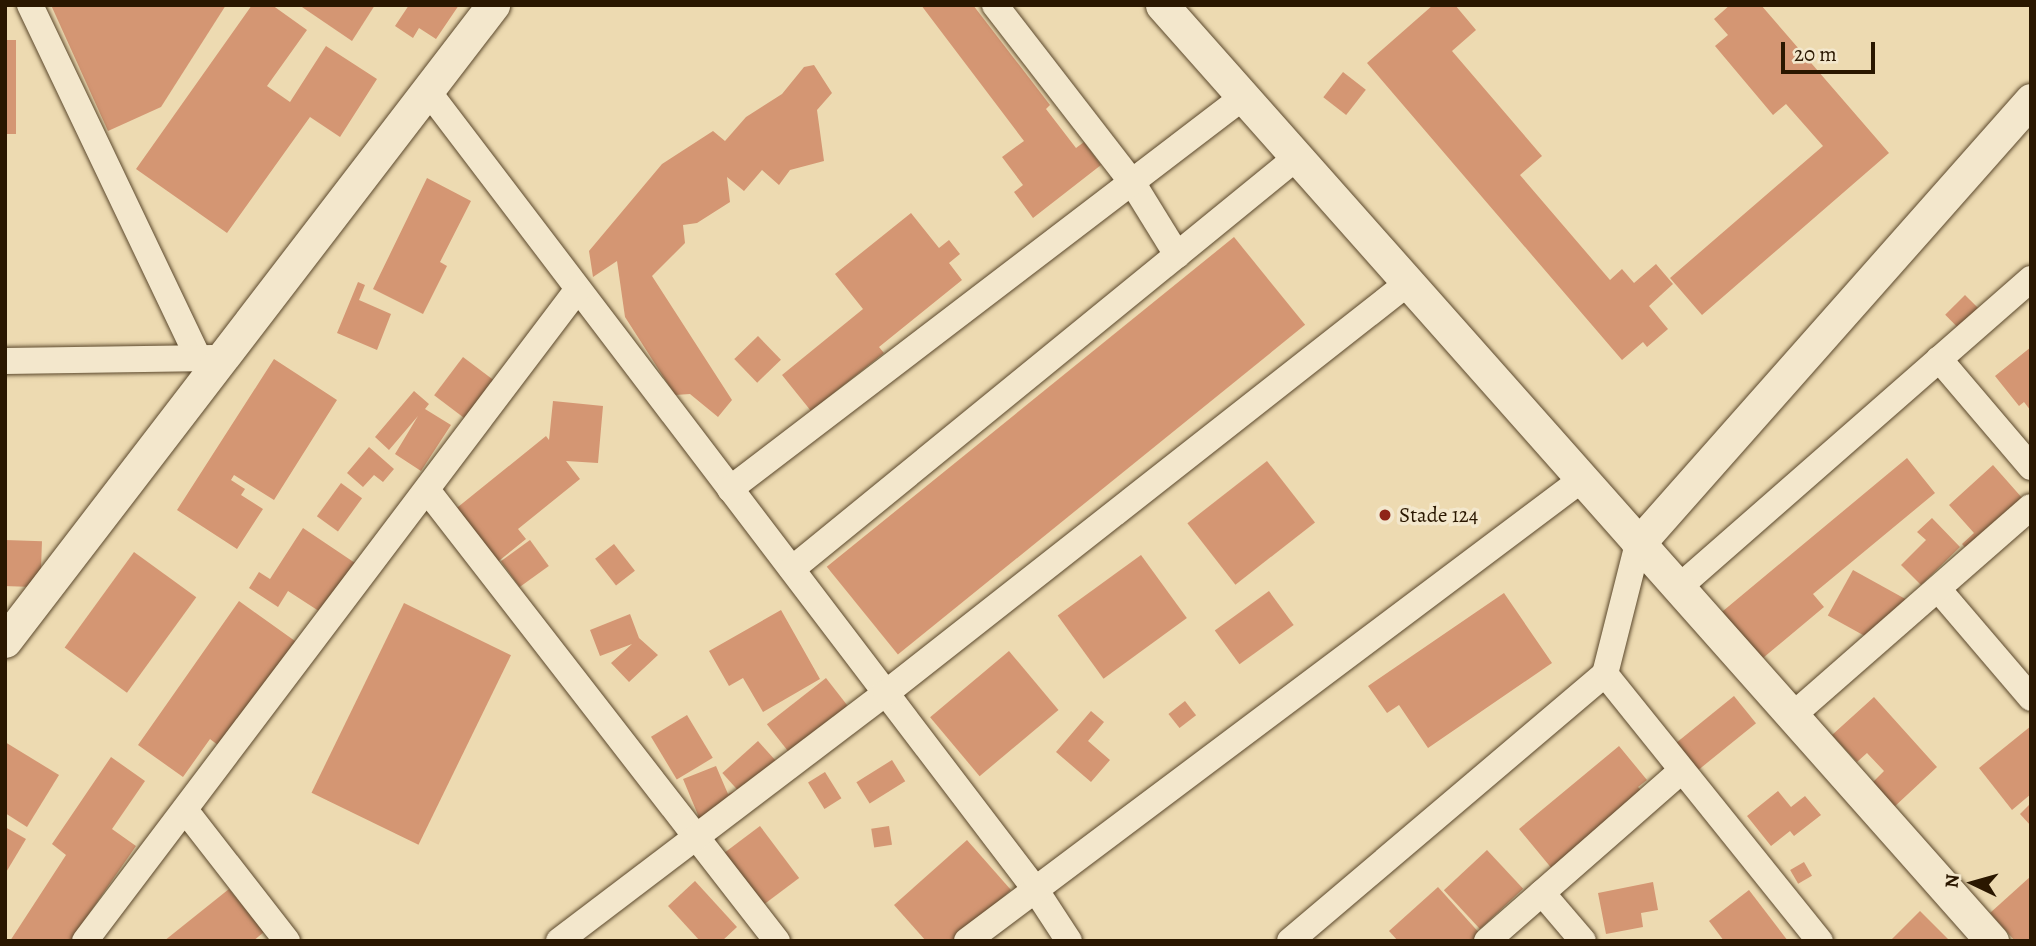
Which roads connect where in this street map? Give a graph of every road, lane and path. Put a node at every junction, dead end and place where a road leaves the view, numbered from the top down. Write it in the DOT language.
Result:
graph roads {
  1 [pos="30,5"];
  2 [pos="493,5"];
  3 [pos="995,5"];
  4 [pos="1162,5"];
  5 [pos="427,90"];
  6 [pos="1243,97"];
  7 [pos="2031,100"];
  8 [pos="1297,157"];
  9 [pos="1132,182"];
  10 [pos="1177,255"];
  11 [pos="2031,279"];
  12 [pos="1408,284"];
  13 [pos="578,289"];
  14 [pos="211,358"];
  15 [pos="1939,359"];
  16 [pos="5,360"];
  17 [pos="2031,467"];
  18 [pos="1581,480"];
  19 [pos="730,489"];
  20 [pos="426,490"];
  21 [pos="2031,507"];
  22 [pos="1638,544"];
  23 [pos="792,569"];
  24 [pos="1678,588"];
  25 [pos="1938,589"];
  26 [pos="5,641"];
  27 [pos="1605,674"];
  28 [pos="886,693"];
  29 [pos="2031,698"];
  30 [pos="1792,716"];
  31 [pos="1681,771"];
  32 [pos="185,810"];
  33 [pos="696,837"];
  34 [pos="1035,889"];
  35 [pos="1542,893"];
  36 [pos="85,941"];
  37 [pos="287,941"];
  38 [pos="559,941"];
  39 [pos="777,941"];
  40 [pos="967,941"];
  41 [pos="1069,941"];
  42 [pos="1290,941"];
  43 [pos="1487,941"];
  44 [pos="1583,941"];
  45 [pos="1820,941"];
  46 [pos="1992,941"];
  1 -- 14 [label="street"];
  2 -- 5 [label="street"];
  3 -- 9 [label="street"];
  4 -- 6 [label="street"];
  5 -- 13 [label="street"];
  5 -- 14 [label="street"];
  6 -- 8 [label="street"];
  6 -- 9 [label="street"];
  7 -- 22 [label="street"];
  8 -- 10 [label="street"];
  8 -- 12 [label="street"];
  9 -- 10 [label="street"];
  9 -- 19 [label="street"];
  10 -- 23 [label="street"];
  11 -- 15 [label="street"];
  12 -- 18 [label="street"];
  12 -- 28 [label="street"];
  13 -- 19 [label="street"];
  13 -- 20 [label="street"];
  14 -- 16 [label="street"];
  14 -- 26 [label="street"];
  15 -- 17 [label="street"];
  15 -- 24 [label="street"];
  18 -- 22 [label="street"];
  18 -- 34 [label="street"];
  19 -- 23 [label="street"];
  20 -- 32 [label="street"];
  20 -- 33 [label="street"];
  21 -- 25 [label="street"];
  22 -- 24 [label="street"];
  22 -- 27 [label="street"];
  23 -- 28 [label="street"];
  24 -- 30 [label="street"];
  25 -- 29 [label="street"];
  25 -- 30 [label="street"];
  27 -- 31 [label="street"];
  27 -- 42 [label="street"];
  28 -- 33 [label="street"];
  28 -- 34 [label="street"];
  30 -- 46 [label="street"];
  31 -- 35 [label="street"];
  31 -- 45 [label="street"];
  32 -- 36 [label="street"];
  32 -- 37 [label="street"];
  33 -- 38 [label="street"];
  33 -- 39 [label="street"];
  34 -- 40 [label="street"];
  34 -- 41 [label="street"];
  35 -- 43 [label="street"];
  35 -- 44 [label="street"];
}
